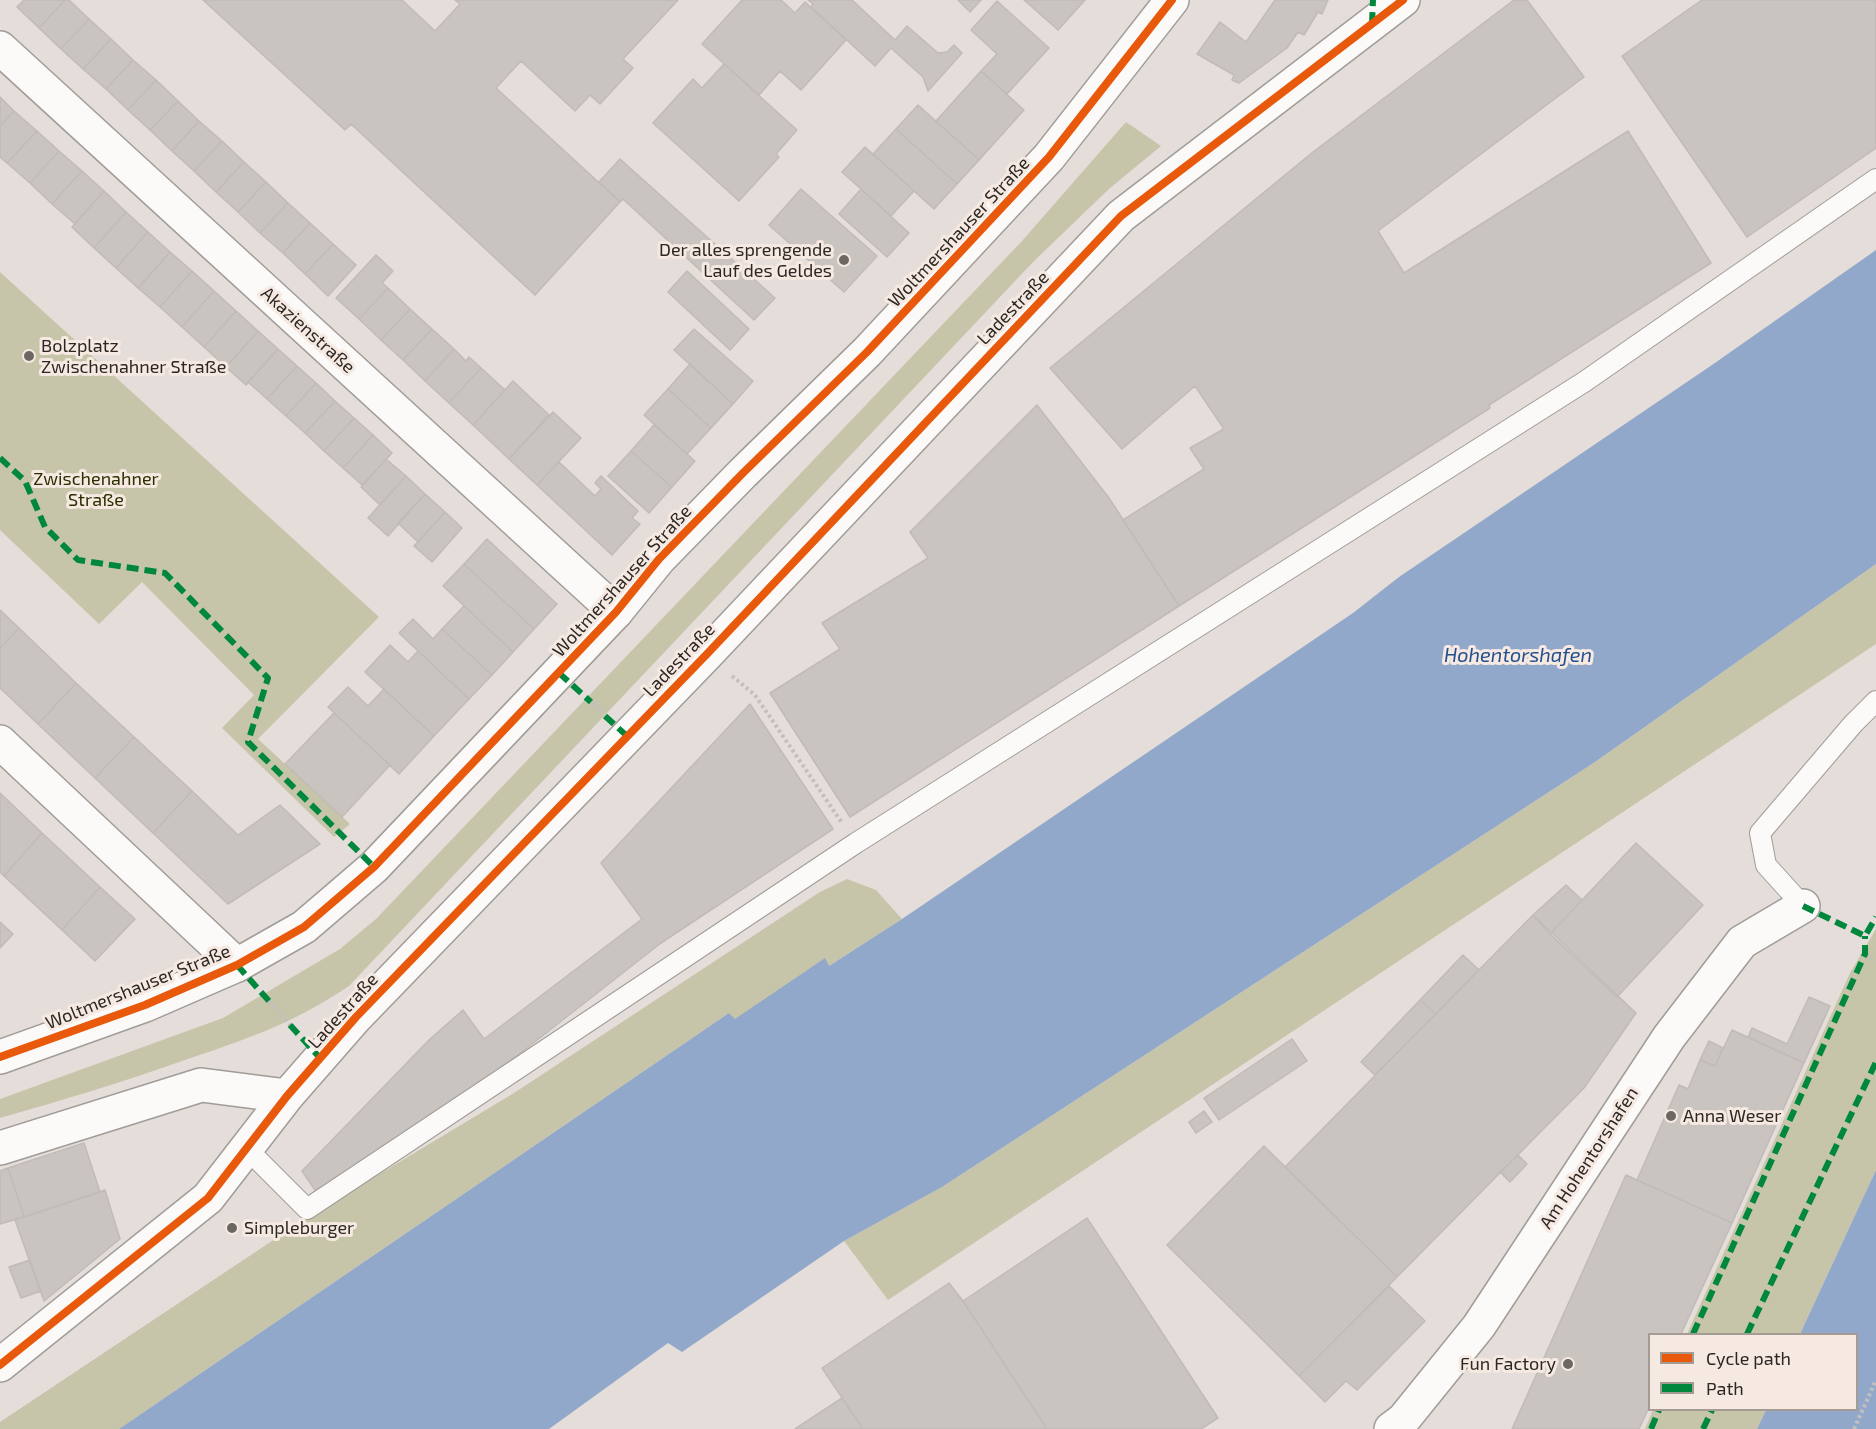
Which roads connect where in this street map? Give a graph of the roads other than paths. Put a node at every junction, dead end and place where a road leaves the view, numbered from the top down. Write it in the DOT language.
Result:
graph roads {
  1 [pos="1172,0"];
  2 [pos="1403,0"];
  3 [pos="0,48"];
  4 [pos="1876,179"];
  5 [pos="616,612"];
  6 [pos="1876,701"];
  7 [pos="0,742"];
  8 [pos="1803,906"];
  9 [pos="237,965"];
  10 [pos="0,1057"];
  11 [pos="287,1096"];
  12 [pos="0,1148"];
  13 [pos="248,1149"];
  14 [pos="0,1365"];
  15 [pos="1393,1429"];
  1 -- 5 [label="street, Woltmershauser Straße"];
  2 -- 11 [label="street, Ladestraße"];
  3 -- 5 [label="street, Akazienstraße"];
  4 -- 13 [label="lane"];
  5 -- 9 [label="street, Woltmershauser Straße"];
  6 -- 8 [label="lane"];
  7 -- 9 [label="street"];
  8 -- 15 [label="street, Am Hohentorshafen"];
  9 -- 10 [label="street, Woltmershauser Straße"];
  11 -- 12 [label="street"];
  11 -- 13 [label="street, Ladestraße"];
  13 -- 14 [label="street, Ladestraße"];
}
